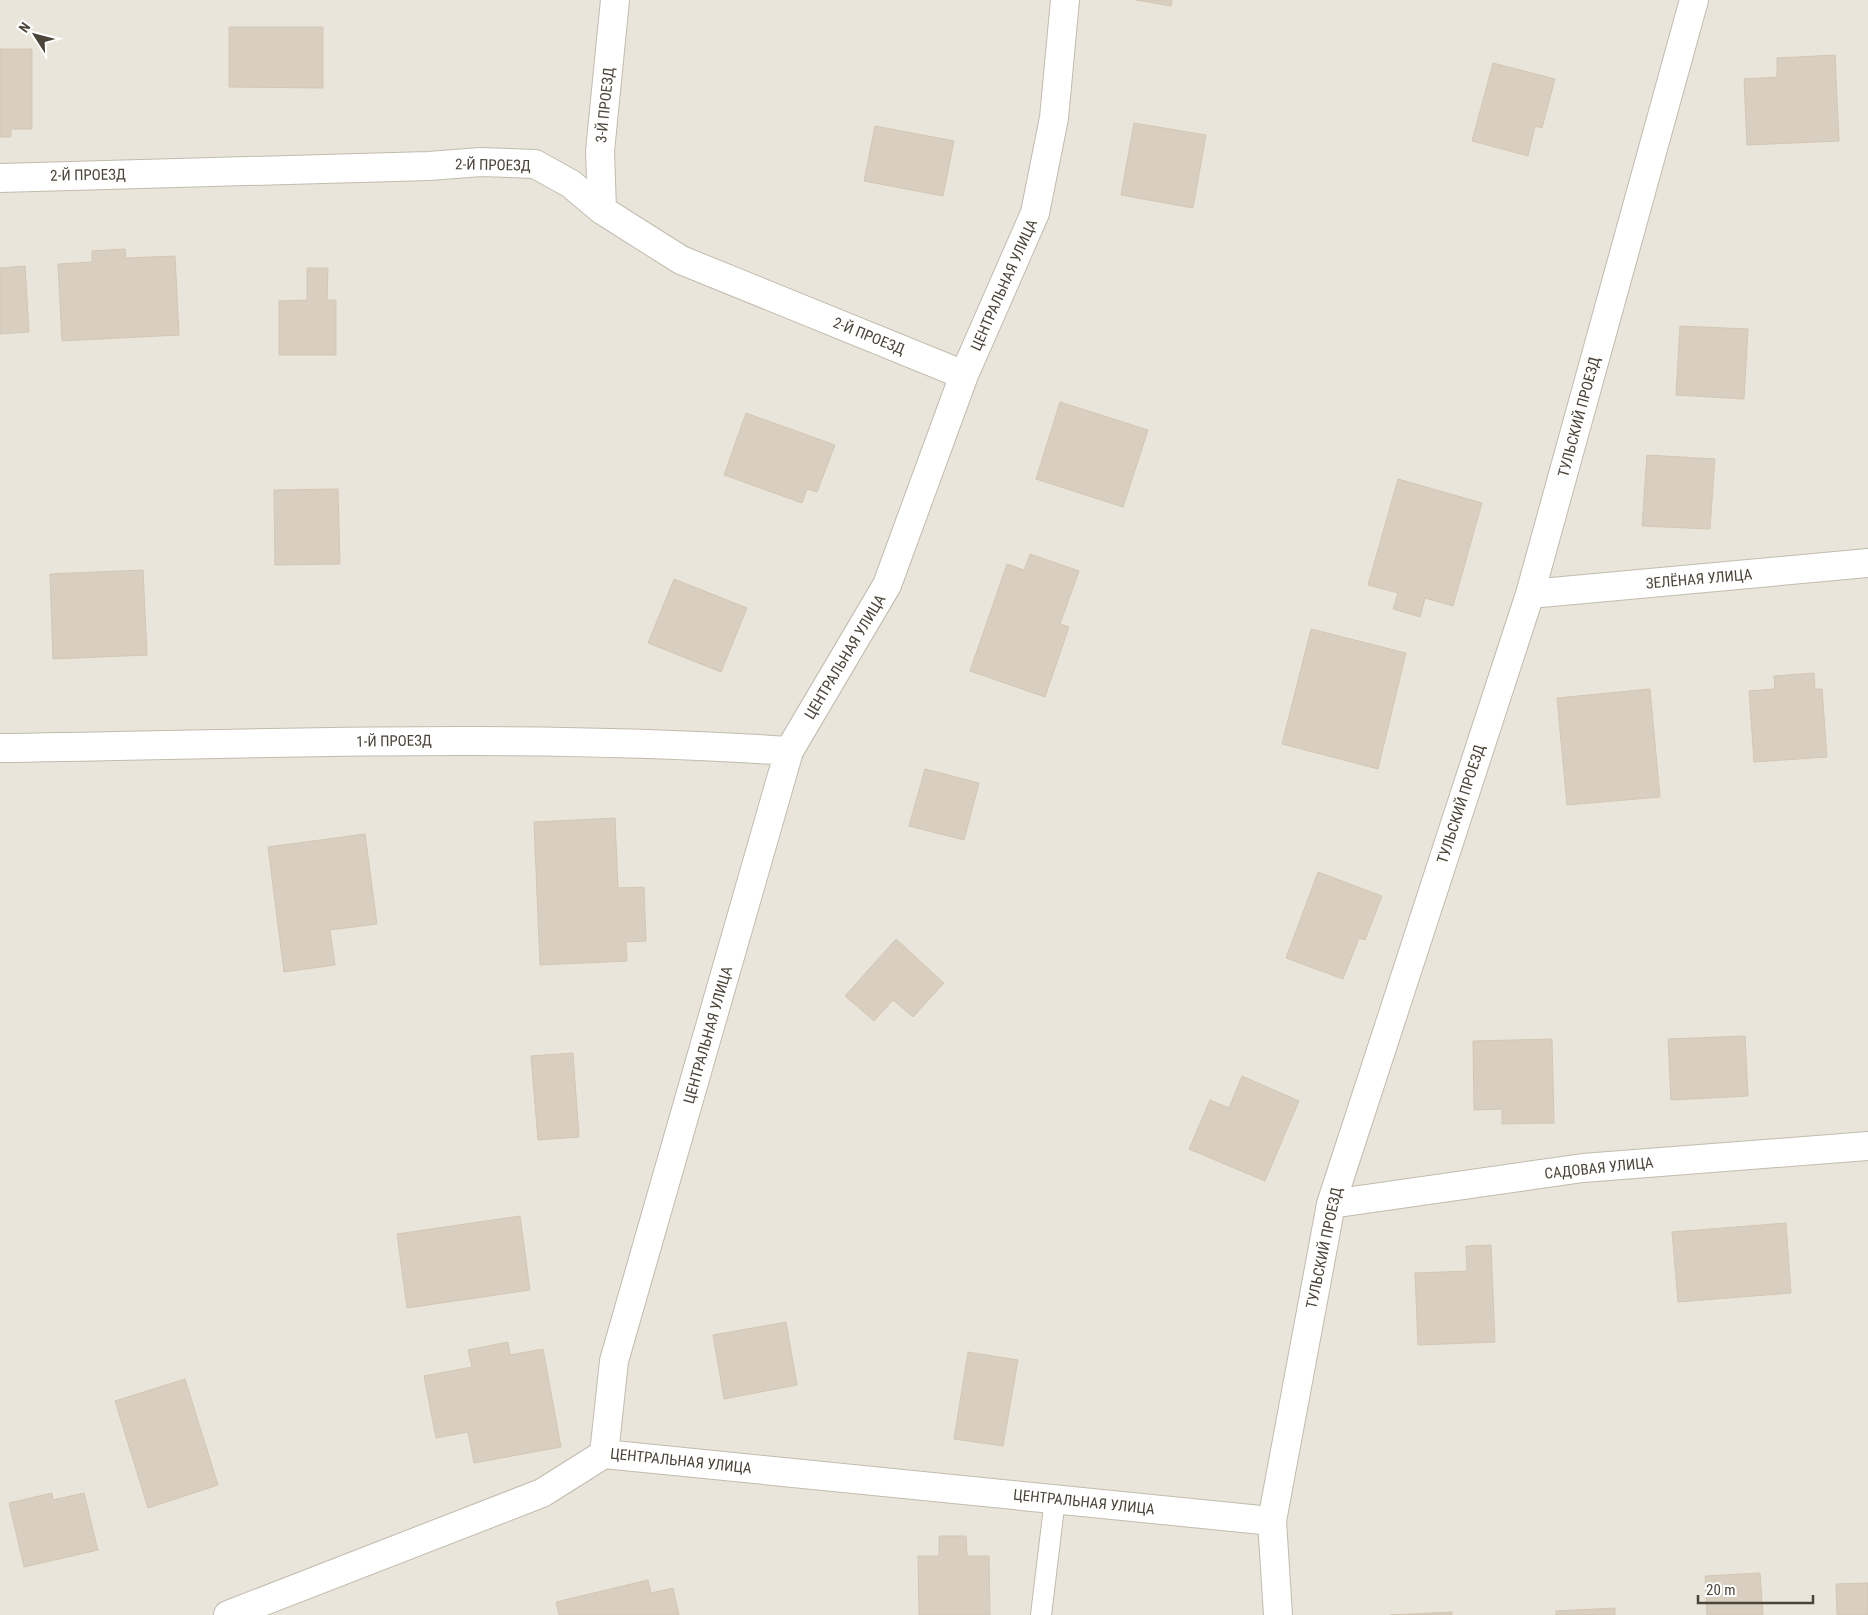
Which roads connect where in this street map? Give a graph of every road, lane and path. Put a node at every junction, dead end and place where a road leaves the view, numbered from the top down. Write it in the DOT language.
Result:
graph roads {
  1 [pos="615,0"];
  2 [pos="1066,0"];
  3 [pos="1694,0"];
  4 [pos="0,178"];
  5 [pos="602,210"];
  6 [pos="964,375"];
  7 [pos="1868,564"];
  8 [pos="1530,594"];
  9 [pos="0,748"];
  10 [pos="789,751"];
  11 [pos="1868,1146"];
  12 [pos="1331,1204"];
  13 [pos="604,1454"];
  14 [pos="1055,1499"];
  15 [pos="1272,1521"];
  16 [pos="228,1615"];
  17 [pos="1041,1615"];
  18 [pos="1278,1615"];
  1 -- 5 [label="street, 3-Й ПРОЕЗД"];
  2 -- 6 [label="street, ЦЕНТРАЛЬНАЯ УЛИЦА"];
  3 -- 8 [label="street, ТУЛЬСКИЙ ПРОЕЗД"];
  4 -- 5 [label="street, 2-Й ПРОЕЗД"];
  5 -- 6 [label="street, 2-Й ПРОЕЗД"];
  6 -- 10 [label="street, ЦЕНТРАЛЬНАЯ УЛИЦА"];
  7 -- 8 [label="street, ЗЕЛЁНАЯ УЛИЦА"];
  8 -- 12 [label="street, ТУЛЬСКИЙ ПРОЕЗД"];
  9 -- 10 [label="street, 1-Й ПРОЕЗД"];
  10 -- 13 [label="street, ЦЕНТРАЛЬНАЯ УЛИЦА"];
  11 -- 12 [label="street, САДОВАЯ УЛИЦА"];
  12 -- 15 [label="street, ТУЛЬСКИЙ ПРОЕЗД"];
  13 -- 14 [label="street, ЦЕНТРАЛЬНАЯ УЛИЦА"];
  13 -- 16 [label="street"];
  14 -- 15 [label="street, ЦЕНТРАЛЬНАЯ УЛИЦА"];
  14 -- 17 [label="lane"];
  15 -- 18 [label="street, ТУЛЬСКИЙ ПРОЕЗД"];
}
